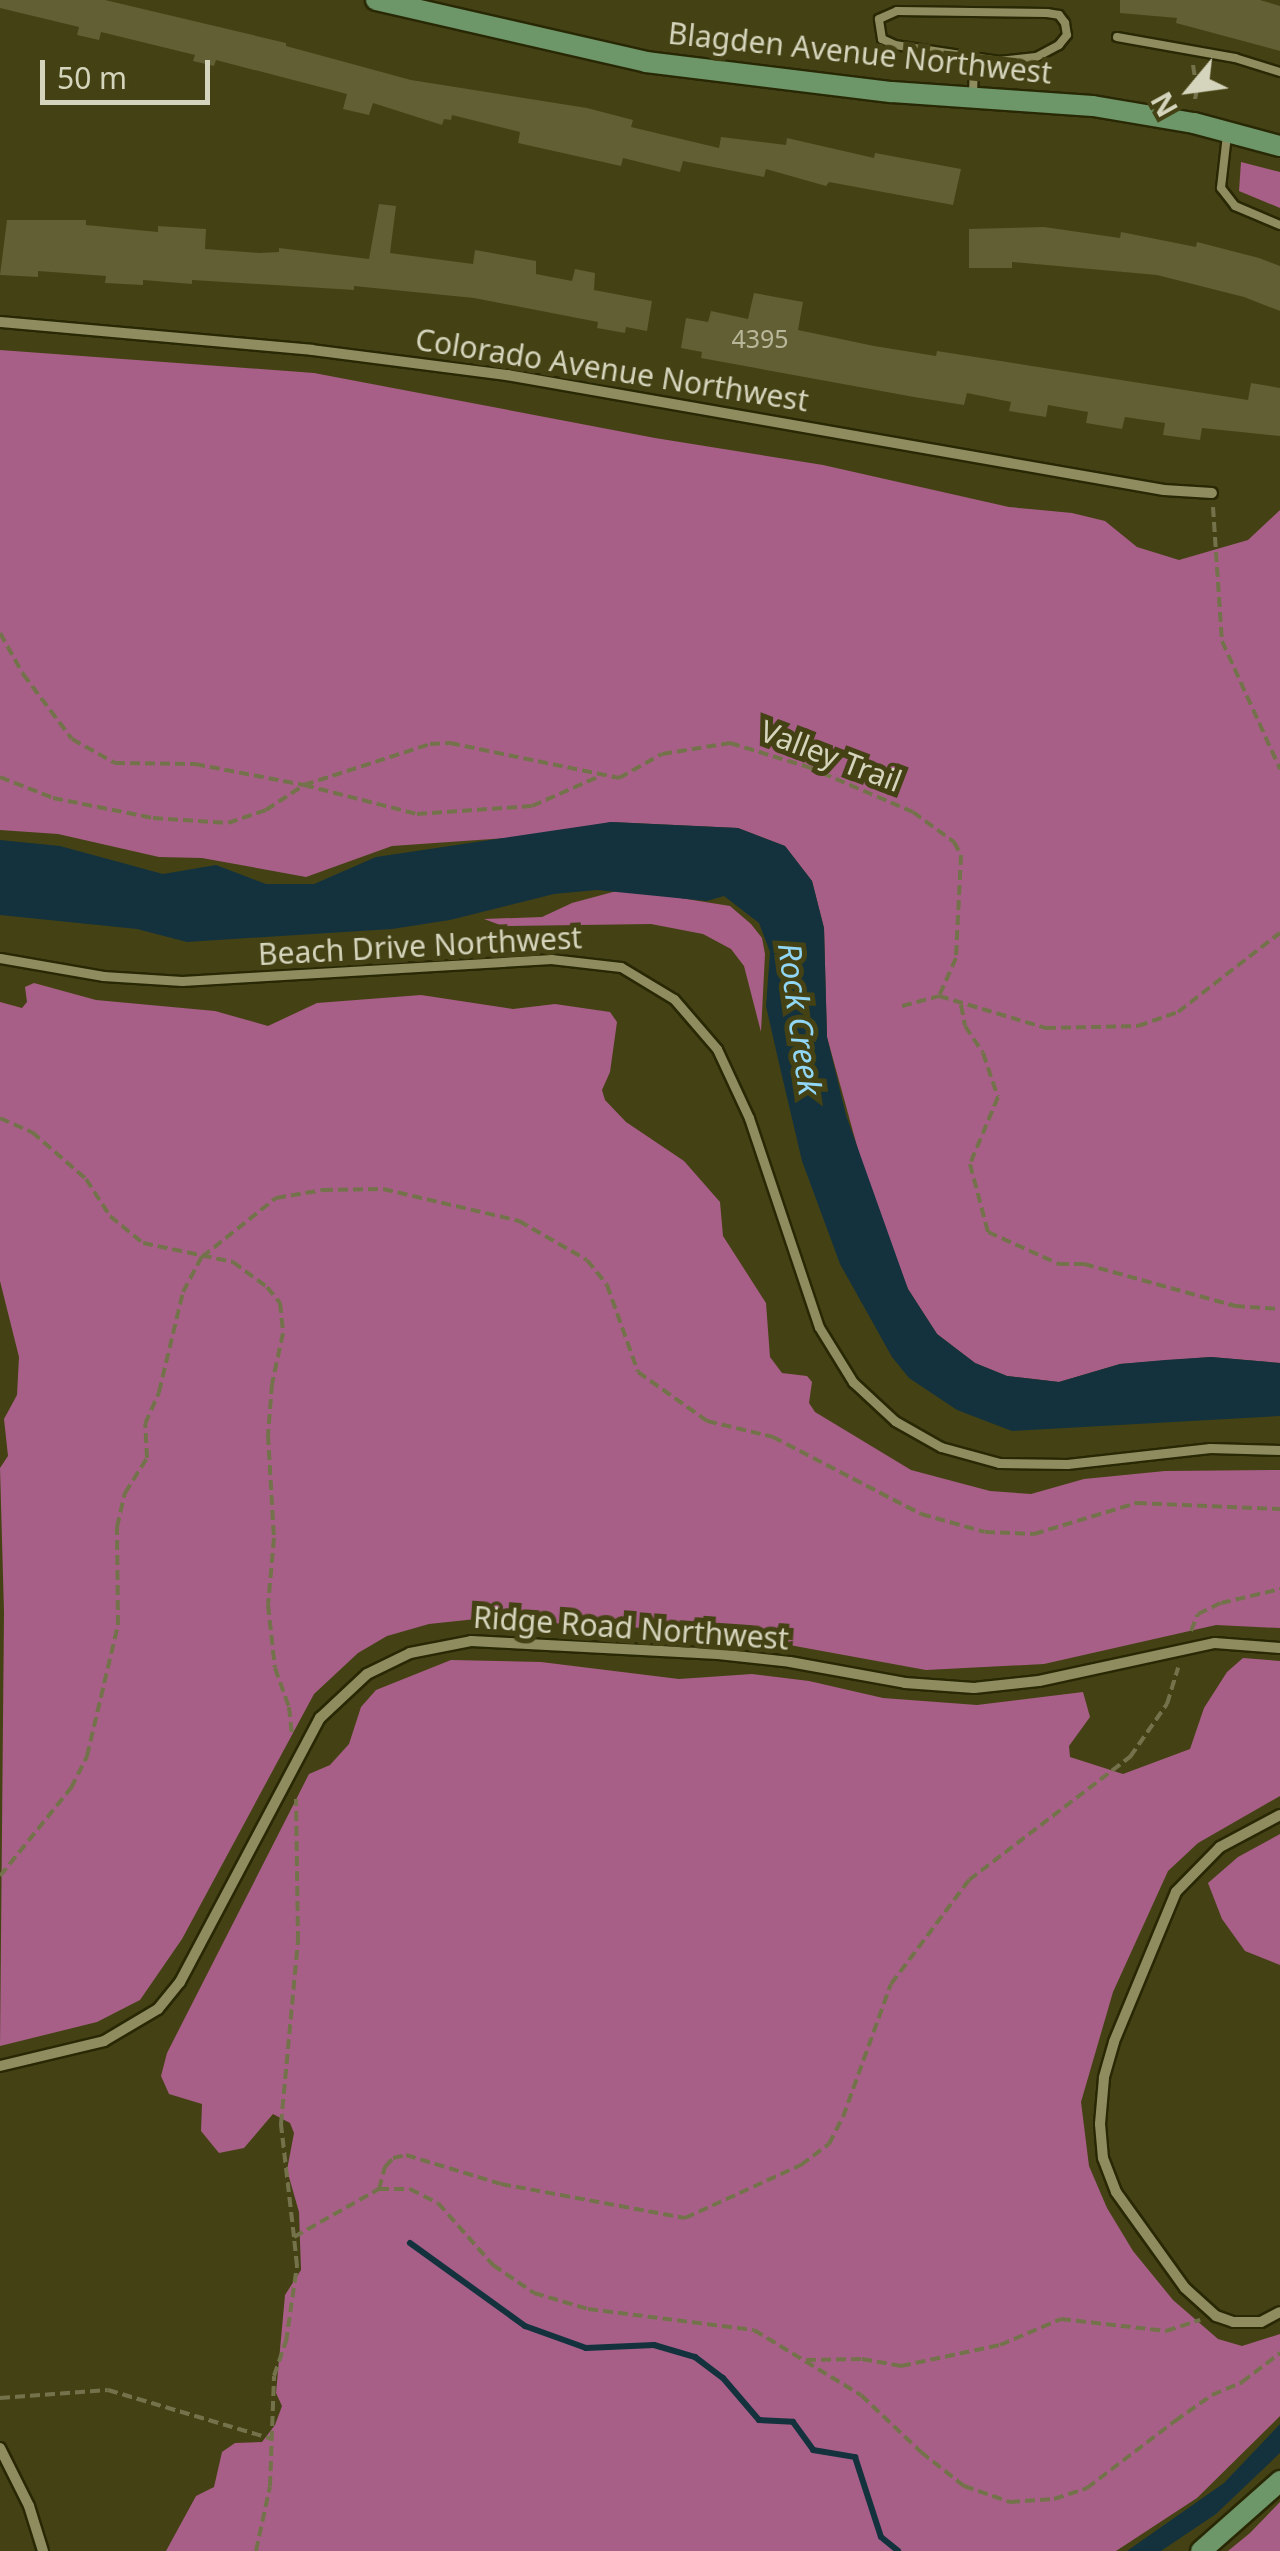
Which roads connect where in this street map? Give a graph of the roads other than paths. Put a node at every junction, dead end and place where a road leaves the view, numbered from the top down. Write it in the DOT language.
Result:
graph roads {
  1 [pos="376,0"];
  2 [pos="1116,37"];
  3 [pos="974,56"];
  4 [pos="1280,72"];
  5 [pos="972,98"];
  6 [pos="1228,130"];
  7 [pos="1280,146"];
  8 [pos="1280,225"];
  9 [pos="0,322"];
  10 [pos="1212,493"];
  11 [pos="0,958"];
  12 [pos="1280,1450"];
  13 [pos="1280,1648"];
  14 [pos="1280,1814"];
  15 [pos="0,2066"];
  16 [pos="1280,2312"];
  17 [pos="0,2448"];
  18 [pos="1280,2481"];
  19 [pos="44,2551"];
  20 [pos="1201,2551"];
  1 -- 5 [label="main road, Blagden Avenue Northwest"];
  2 -- 4 [label="lane"];
  3 -- 3 [label="lane"];
  3 -- 5 [label="lane"];
  5 -- 6 [label="main road, Blagden Avenue Northwest"];
  6 -- 7 [label="main road, Blagden Avenue Northwest"];
  6 -- 8 [label="lane"];
  9 -- 10 [label="street, Colorado Avenue Northwest"];
  11 -- 12 [label="street, Beach Drive Northwest"];
  13 -- 15 [label="street, Ridge Road Northwest"];
  14 -- 16 [label="street"];
  17 -- 19 [label="street"];
  18 -- 20 [label="main road"];
}
